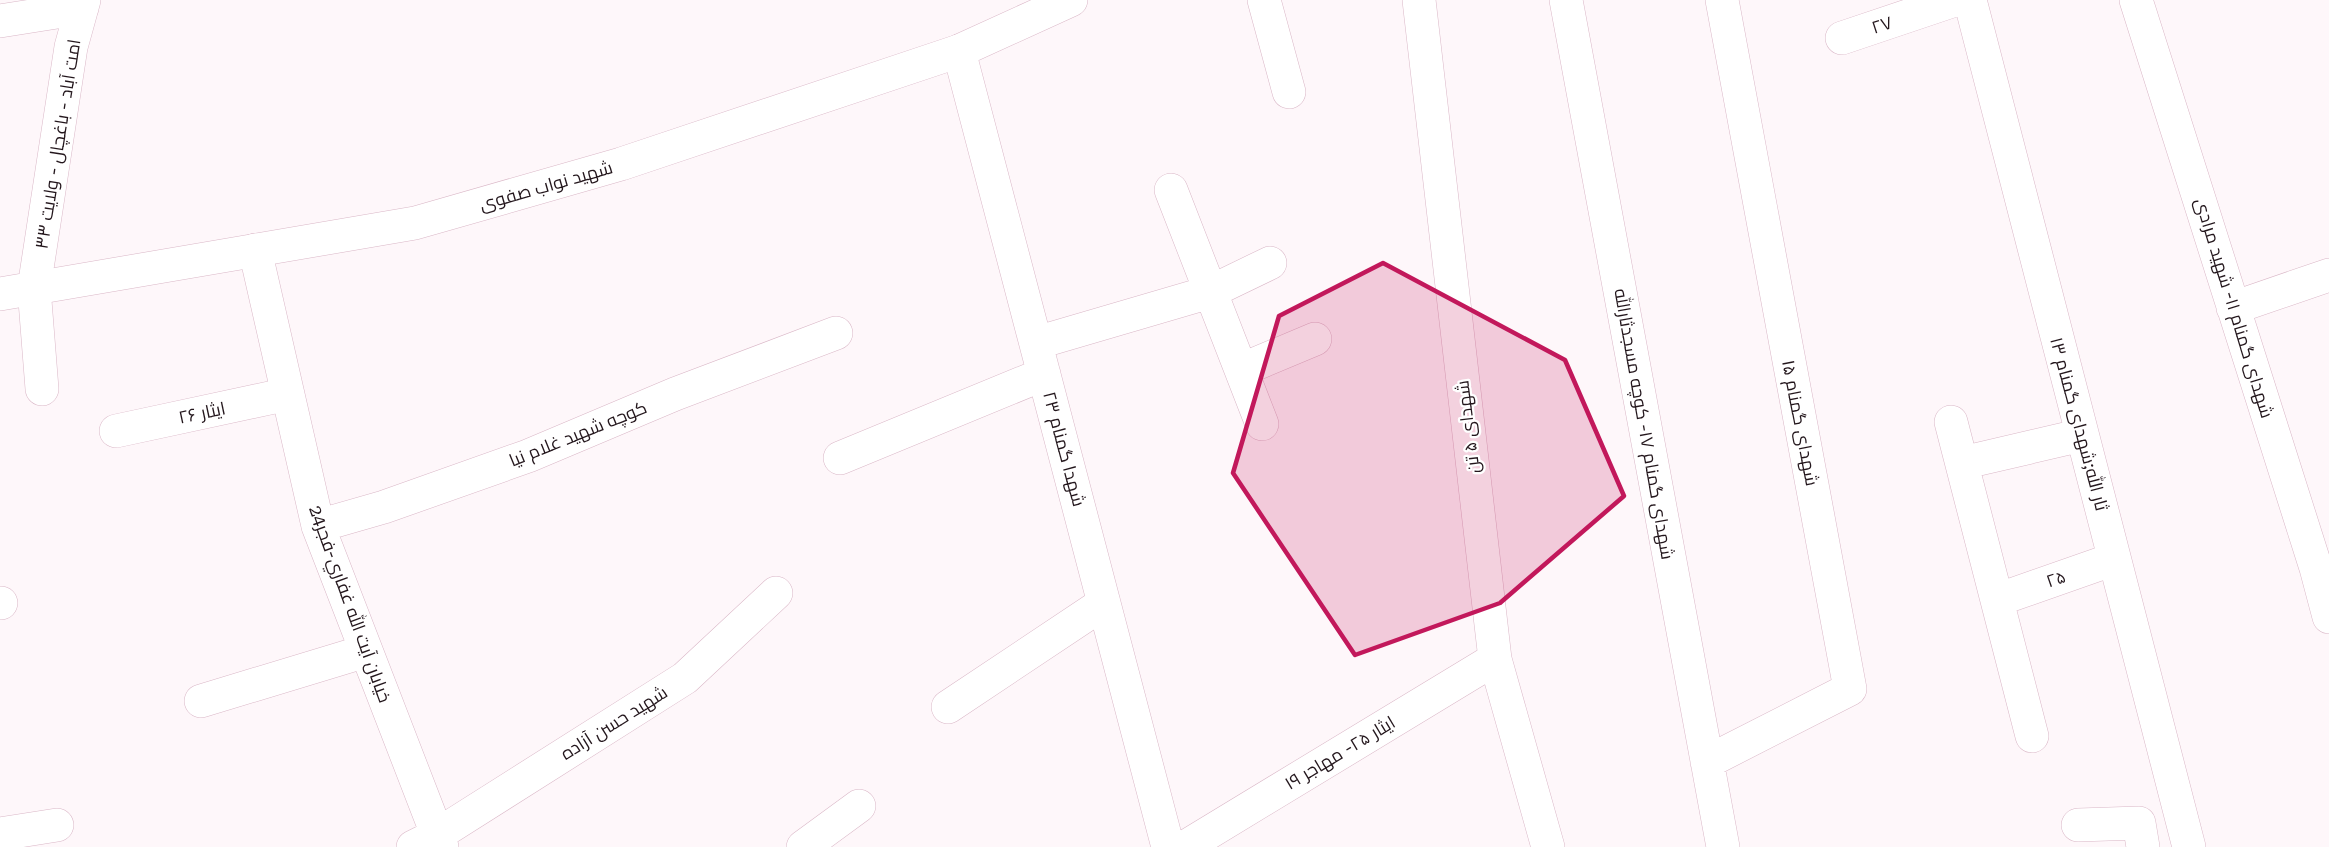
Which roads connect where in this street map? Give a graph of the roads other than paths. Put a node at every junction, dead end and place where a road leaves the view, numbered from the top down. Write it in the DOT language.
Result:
graph roads {
  1 [pos="1071,0"];
  2 [pos="1264,0"];
  3 [pos="1419,0"];
  4 [pos="1566,0"];
  5 [pos="1722,0"];
  6 [pos="1955,0"];
  7 [pos="1970,0"];
  8 [pos="2136,0"];
  9 [pos="83,4"];
  10 [pos="0,21"];
  11 [pos="1842,38"];
  12 [pos="959,51"];
  13 [pos="1289,92"];
  14 [pos="1171,190"];
  15 [pos="255,250"];
  16 [pos="1270,263"];
  17 [pos="2329,275"];
  18 [pos="34,288"];
  19 [pos="1210,292"];
  20 [pos="0,294"];
  21 [pos="2233,308"];
  22 [pos="836,333"];
  23 [pos="1315,339"];
  24 [pos="1040,359"];
  25 [pos="1241,369"];
  26 [pos="42,388"];
  27 [pos="288,394"];
  28 [pos="1951,422"];
  29 [pos="1262,424"];
  30 [pos="116,431"];
  31 [pos="2082,435"];
  32 [pos="840,458"];
  33 [pos="1962,463"];
  34 [pos="318,526"];
  35 [pos="2114,559"];
  36 [pos="776,593"];
  37 [pos="1997,600"];
  38 [pos="1104,603"];
  39 [pos="2329,617"];
  40 [pos="366,651"];
  41 [pos="1495,659"];
  42 [pos="201,701"];
  43 [pos="948,707"];
  44 [pos="2032,736"];
  45 [pos="1707,762"];
  46 [pos="859,806"];
  47 [pos="57,825"];
  48 [pos="2078,825"];
  49 [pos="0,834"];
  50 [pos="431,843"];
  51 [pos="802,847"];
  52 [pos="1168,847"];
  53 [pos="1185,847"];
  54 [pos="1548,847"];
  55 [pos="1723,847"];
  56 [pos="2143,847"];
  57 [pos="2189,847"];
  1 -- 12 [label="street, شهید نواب صفوی"];
  2 -- 13 [label="street"];
  3 -- 41 [label="street, شهدای ۵ تن"];
  4 -- 45 [label="street, شهدای گمنام ۱۷- كوچه مسجدثارالله"];
  5 -- 45 [label="street, شهدای گمنام ۱۵"];
  6 -- 11 [label="street, ۲۷"];
  7 -- 31 [label="street, ثار الله;شهدای گمنام ۱۳"];
  8 -- 21 [label="street, شهدای گمنام ۱۱- شهيد مرادی"];
  9 -- 10 [label="street"];
  9 -- 18 [label="street, امت آباد - باغچال - ولایت ۳۳"];
  12 -- 15 [label="street, شهید نواب صفوی"];
  12 -- 24 [label="street, شهدا گمنام ۲۳"];
  14 -- 19 [label="street"];
  15 -- 18 [label="street, شهید نواب صفوی"];
  15 -- 27 [label="street, خيابان آيت الله غفاري-فجر24"];
  16 -- 19 [label="street"];
  17 -- 21 [label="street"];
  18 -- 20 [label="street, شهید نواب صفوی"];
  18 -- 26 [label="street, امت آباد - باغچال - ولایت ۳۳"];
  19 -- 24 [label="street"];
  19 -- 25 [label="street"];
  21 -- 39 [label="street, شهدای گمنام ۱۱- شهيد مرادی"];
  22 -- 34 [label="street, کوچه شهید غلام نیا"];
  23 -- 25 [label="street"];
  24 -- 32 [label="street"];
  24 -- 38 [label="street, شهدا گمنام ۲۳"];
  25 -- 29 [label="street"];
  27 -- 30 [label="street, ایثار ۲۶"];
  27 -- 34 [label="street, خيابان آيت الله غفاري-فجر24"];
  28 -- 33 [label="street"];
  31 -- 33 [label="street"];
  31 -- 35 [label="street, ثار الله;شهدای گمنام ۱۳"];
  33 -- 37 [label="street"];
  34 -- 40 [label="street, خيابان آيت الله غفاري-فجر24"];
  35 -- 37 [label="street, ۲۵"];
  35 -- 57 [label="street, ثار الله;شهدای گمنام ۱۳"];
  36 -- 50 [label="street, شهید حسن آزاده"];
  37 -- 44 [label="street"];
  38 -- 43 [label="street"];
  38 -- 52 [label="street, شهدا گمنام ۲۳"];
  40 -- 42 [label="street"];
  40 -- 50 [label="street, خيابان آيت الله غفاري-فجر24"];
  41 -- 53 [label="street, ایثار ۲۵- مهاجر ۱۹"];
  41 -- 54 [label="street, شهدای ۵ تن"];
  45 -- 55 [label="street, شهدای گمنام ۱۷- كوچه مسجدثارالله"];
  46 -- 51 [label="street"];
  47 -- 49 [label="street"];
  48 -- 56 [label="street"];
}
